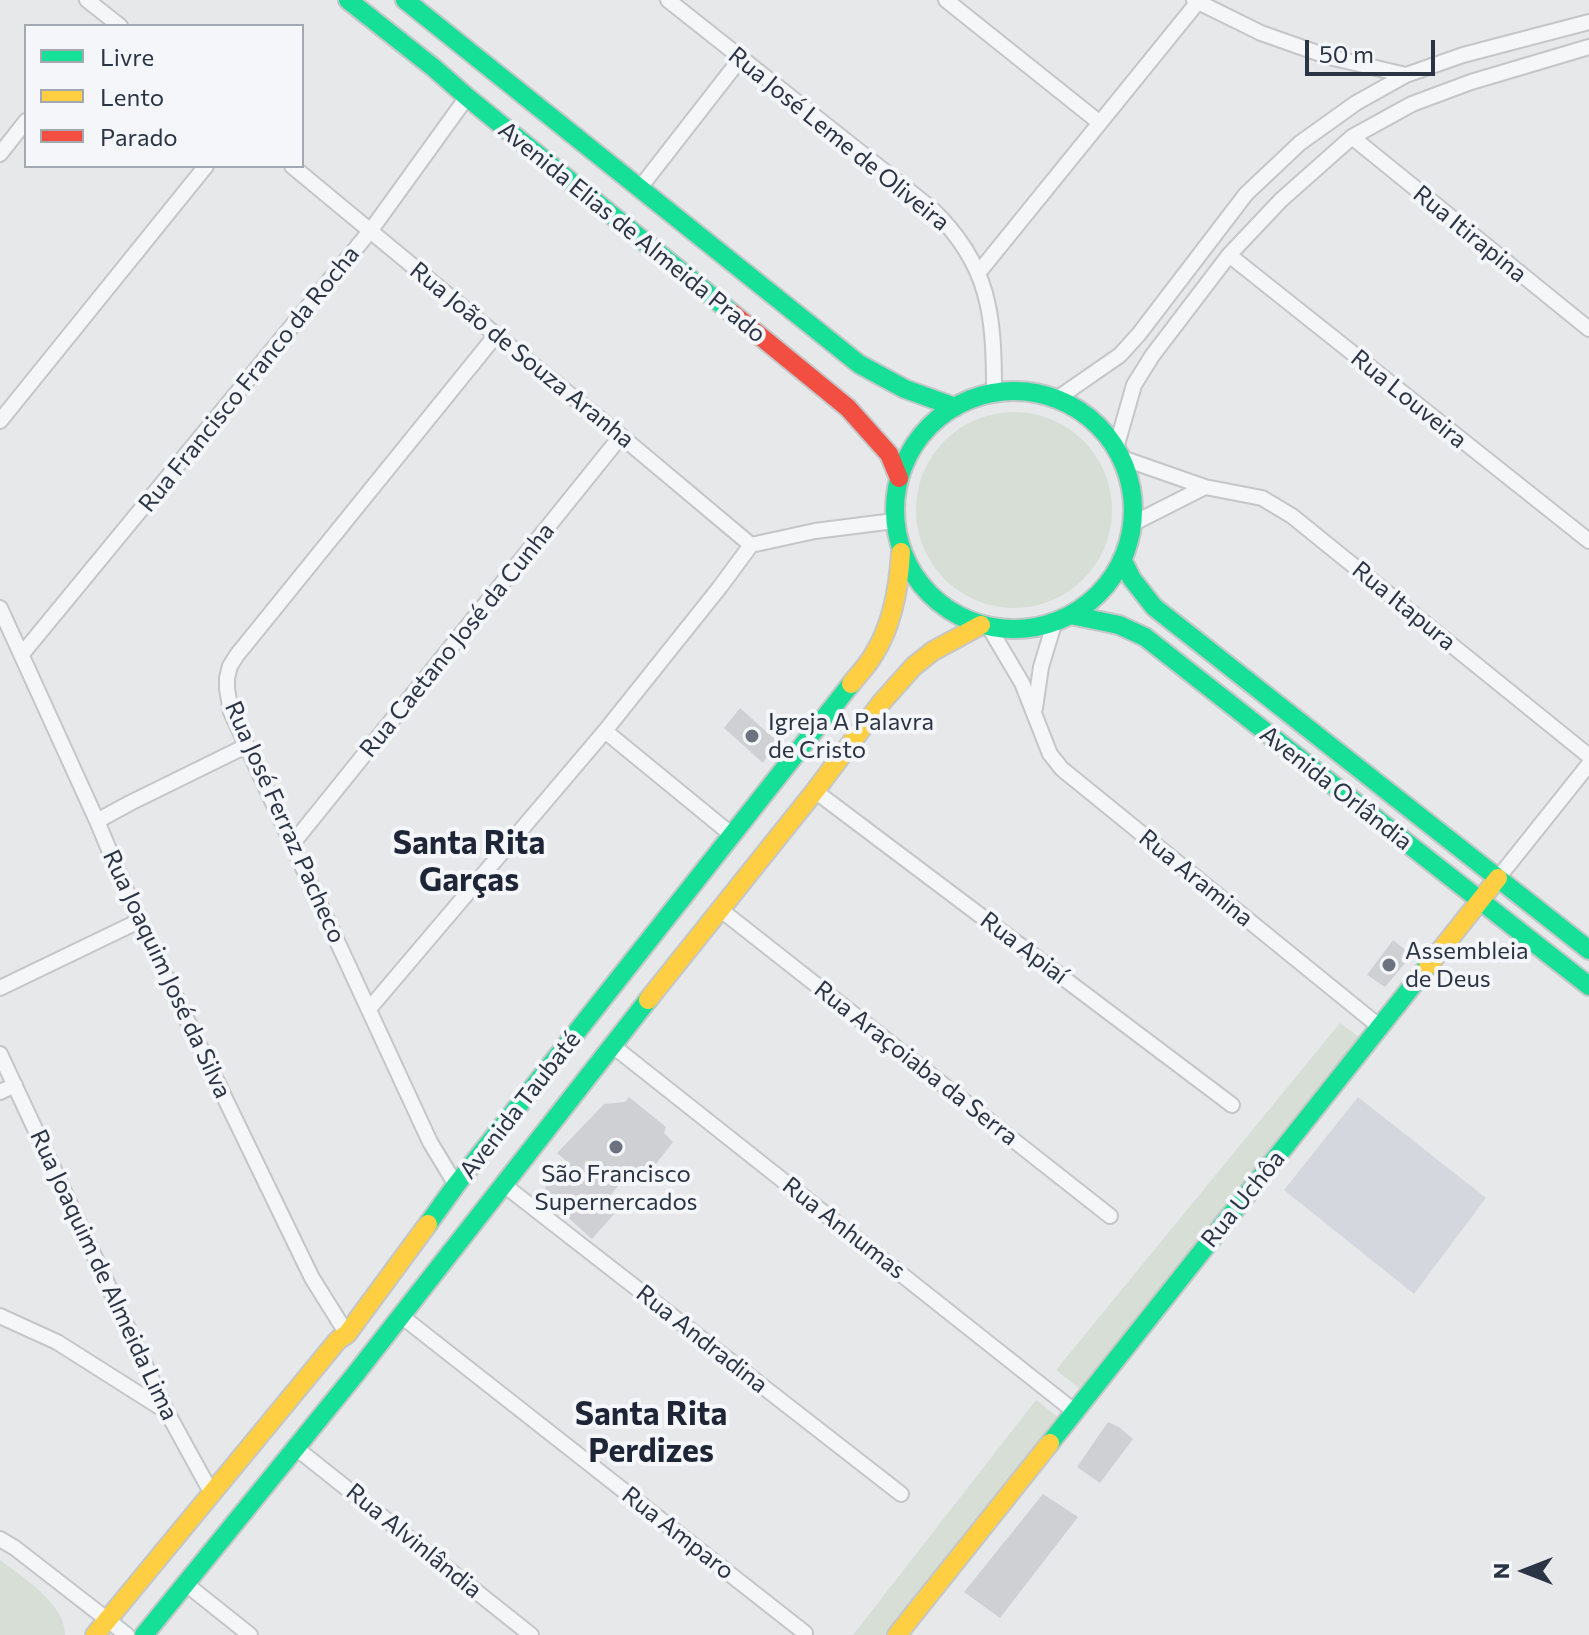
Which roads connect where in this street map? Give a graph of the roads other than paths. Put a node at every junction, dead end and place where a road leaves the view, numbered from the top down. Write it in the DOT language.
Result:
graph roads {
  1 [pos="87,0"];
  2 [pos="348,0"];
  3 [pos="405,0"];
  4 [pos="668,0"];
  5 [pos="946,0"];
  6 [pos="1195,1"];
  7 [pos="1589,22"];
  8 [pos="110,23"];
  9 [pos="1589,47"];
  10 [pos="741,58"];
  11 [pos="1406,75"];
  12 [pos="467,97"];
  13 [pos="24,123"];
  14 [pos="1100,123"];
  15 [pos="1352,137"];
  16 [pos="2,148"];
  17 [pos="204,168"];
  18 [pos="294,168"];
  19 [pos="639,189"];
  20 [pos="371,230"];
  21 [pos="1229,255"];
  22 [pos="979,272"];
  23 [pos="1589,329"];
  24 [pos="496,335"];
  25 [pos="994,391"];
  26 [pos="1058,398"];
  27 [pos="955,407"];
  28 [pos="0,421"];
  29 [pos="621,436"];
  30 [pos="1120,454"];
  31 [pos="899,478"];
  32 [pos="1205,487"];
  33 [pos="894,521"];
  34 [pos="1132,524"];
  35 [pos="1589,541"];
  36 [pos="751,545"];
  37 [pos="901,552"];
  38 [pos="1122,559"];
  39 [pos="0,608"];
  40 [pos="1071,615"];
  41 [pos="1054,624"];
  42 [pos="985,627"];
  43 [pos="22,654"];
  44 [pos="1035,712"];
  45 [pos="605,731"];
  46 [pos="246,746"];
  47 [pos="1589,756"];
  48 [pos="1589,764"];
  49 [pos="815,791"];
  50 [pos="97,821"];
  51 [pos="732,835"];
  52 [pos="293,843"];
  53 [pos="1498,878"];
  54 [pos="1480,900"];
  55 [pos="721,910"];
  56 [pos="139,921"];
  57 [pos="1589,950"];
  58 [pos="654,963"];
  59 [pos="1589,986"];
  60 [pos="0,988"];
  61 [pos="369,1009"];
  62 [pos="1380,1027"];
  63 [pos="613,1046"];
  64 [pos="0,1054"];
  65 [pos="15,1085"];
  66 [pos="0,1092"];
  67 [pos="1232,1105"];
  68 [pos="456,1185"];
  69 [pos="504,1185"];
  70 [pos="1110,1216"];
  71 [pos="400,1315"];
  72 [pos="0,1316"];
  73 [pos="347,1334"];
  74 [pos="329,1351"];
  75 [pos="373,1351"];
  76 [pos="354,1376"];
  77 [pos="1074,1411"];
  78 [pos="167,1412"];
  79 [pos="296,1448"];
  80 [pos="212,1494"];
  81 [pos="901,1494"];
  82 [pos="0,1539"];
  83 [pos="186,1584"];
  84 [pos="101,1628"];
  85 [pos="805,1633"];
  86 [pos="127,1635"];
  87 [pos="144,1635"];
  88 [pos="250,1635"];
  89 [pos="531,1635"];
  90 [pos="897,1635"];
  1 -- 8 [label="street"];
  2 -- 12 [label="street, Avenida Elias de Almeida Prado"];
  3 -- 19 [label="street, Avenida Elias de Almeida Prado"];
  4 -- 10 [label="street, Rua José Leme de Oliveira"];
  5 -- 14 [label="street"];
  6 -- 11 [label="street"];
  6 -- 14 [label="street"];
  7 -- 11 [label="street"];
  9 -- 15 [label="street"];
  10 -- 19 [label="street"];
  10 -- 22 [label="street, Rua José Leme de Oliveira"];
  11 -- 26 [label="street"];
  12 -- 20 [label="street, Rua Francisco Franco da Rocha"];
  12 -- 31 [label="street, Avenida Elias de Almeida Prado"];
  13 -- 16 [label="street"];
  14 -- 22 [label="street"];
  15 -- 21 [label="street"];
  15 -- 23 [label="street, Rua Itirapina"];
  17 -- 28 [label="street"];
  18 -- 20 [label="street, Rua João de Souza Aranha"];
  19 -- 27 [label="street, Avenida Elias de Almeida Prado"];
  20 -- 24 [label="street, Rua João de Souza Aranha"];
  20 -- 43 [label="street, Rua Francisco Franco da Rocha"];
  21 -- 30 [label="street"];
  21 -- 35 [label="street, Rua Louveira"];
  22 -- 25 [label="street, Rua José Leme de Oliveira"];
  24 -- 29 [label="street, Rua João de Souza Aranha"];
  24 -- 46 [label="street, Rua José Ferraz Pacheco"];
  25 -- 26 [label="street"];
  25 -- 27 [label="street"];
  26 -- 30 [label="street"];
  27 -- 31 [label="street"];
  29 -- 36 [label="street, Rua João de Souza Aranha"];
  29 -- 52 [label="street, Rua Caetano José da Cunha"];
  30 -- 32 [label="street, Rua Itapura"];
  30 -- 34 [label="street"];
  31 -- 33 [label="street"];
  32 -- 34 [label="street"];
  32 -- 47 [label="street, Rua Itapura"];
  33 -- 36 [label="street"];
  33 -- 37 [label="street"];
  34 -- 38 [label="street"];
  36 -- 45 [label="street"];
  37 -- 42 [label="street"];
  37 -- 51 [label="street, Avenida Taubaté"];
  38 -- 40 [label="street"];
  38 -- 53 [label="street, Avenida Orlândia"];
  39 -- 43 [label="street, Rua Joaquim José da Silva"];
  40 -- 41 [label="street"];
  40 -- 54 [label="street, Avenida Orlândia"];
  41 -- 42 [label="street"];
  41 -- 44 [label="street, Rua Aramina"];
  42 -- 44 [label="street, Rua Aramina"];
  42 -- 49 [label="street, Avenida Taubaté"];
  43 -- 50 [label="street, Rua Joaquim José da Silva"];
  44 -- 62 [label="street, Rua Aramina"];
  45 -- 51 [label="street"];
  45 -- 61 [label="street"];
  46 -- 50 [label="street"];
  46 -- 52 [label="street, Rua José Ferraz Pacheco"];
  48 -- 53 [label="street, Rua Uchôa"];
  49 -- 55 [label="street, Avenida Taubaté"];
  49 -- 67 [label="street, Rua Apiaí"];
  50 -- 56 [label="street, Rua Joaquim José da Silva"];
  51 -- 58 [label="street, Avenida Taubaté"];
  52 -- 61 [label="street, Rua José Ferraz Pacheco"];
  53 -- 54 [label="street, Rua Uchôa"];
  53 -- 57 [label="street, Avenida Orlândia"];
  54 -- 59 [label="street, Avenida Orlândia"];
  54 -- 62 [label="street, Rua Uchôa"];
  55 -- 58 [label="street, Avenida Taubaté"];
  55 -- 70 [label="street, Rua Araçoiaba da Serra"];
  56 -- 60 [label="street"];
  56 -- 73 [label="street, Rua Joaquim José da Silva"];
  58 -- 63 [label="street, Avenida Taubaté"];
  58 -- 68 [label="street, Avenida Taubaté"];
  61 -- 68 [label="street, Rua José Ferraz Pacheco"];
  62 -- 77 [label="street, Rua Uchôa"];
  63 -- 69 [label="street, Avenida Taubaté"];
  63 -- 77 [label="street, Rua Anhumas"];
  64 -- 65 [label="street, Rua Joaquim de Almeida Lima"];
  65 -- 66 [label="street"];
  65 -- 78 [label="street, Rua Joaquim de Almeida Lima"];
  68 -- 73 [label="street, Avenida Taubaté"];
  69 -- 71 [label="street, Avenida Taubaté"];
  69 -- 81 [label="street, Rua Andradina"];
  71 -- 75 [label="street, Avenida Taubaté"];
  71 -- 85 [label="street, Rua Amparo"];
  72 -- 78 [label="street"];
  73 -- 74 [label="street, Avenida Taubaté"];
  73 -- 75 [label="street"];
  74 -- 76 [label="street"];
  74 -- 80 [label="street, Avenida Taubaté"];
  75 -- 76 [label="street, Avenida Taubaté"];
  76 -- 79 [label="street, Avenida Taubaté"];
  77 -- 90 [label="street, Rua Uchôa"];
  78 -- 80 [label="street, Rua Joaquim de Almeida Lima"];
  79 -- 83 [label="street, Avenida Taubaté"];
  79 -- 89 [label="street, Rua Alvinlândia"];
  80 -- 84 [label="street, Avenida Taubaté"];
  82 -- 84 [label="street"];
  83 -- 87 [label="street, Avenida Taubaté"];
  83 -- 88 [label="street"];
  84 -- 86 [label="street"];
}
